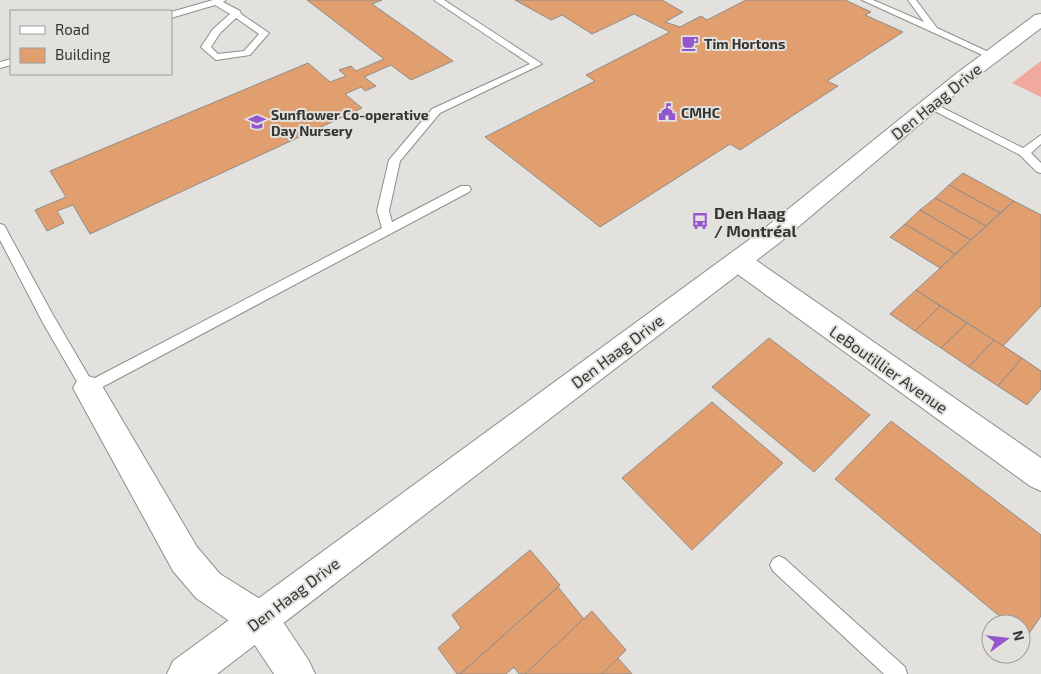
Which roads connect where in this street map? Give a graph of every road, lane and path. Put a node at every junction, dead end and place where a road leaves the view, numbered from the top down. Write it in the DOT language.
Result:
graph roads {
  1 [pos="438,0"];
  2 [pos="866,0"];
  3 [pos="912,0"];
  4 [pos="220,1"];
  5 [pos="236,13"];
  6 [pos="172,15"];
  7 [pos="1041,19"];
  8 [pos="933,30"];
  9 [pos="992,56"];
  10 [pos="931,105"];
  11 [pos="1041,138"];
  12 [pos="1024,153"];
  13 [pos="1041,169"];
  14 [pos="464,189"];
  15 [pos="0,228"];
  16 [pos="388,229"];
  17 [pos="738,260"];
  18 [pos="88,388"];
  19 [pos="1041,476"];
  20 [pos="779,565"];
  21 [pos="260,620"];
  22 [pos="186,674"];
  23 [pos="296,674"];
  24 [pos="898,674"];
  1 -- 16 [label="lane"];
  2 -- 8 [label="lane"];
  3 -- 8 [label="lane"];
  4 -- 5 [label="lane"];
  4 -- 6 [label="lane"];
  5 -- 5 [label="lane"];
  7 -- 9 [label="street, Den Haag Drive"];
  8 -- 9 [label="lane"];
  9 -- 10 [label="street, Den Haag Drive"];
  10 -- 12 [label="lane"];
  10 -- 17 [label="street, Den Haag Drive"];
  11 -- 12 [label="lane"];
  12 -- 13 [label="lane"];
  14 -- 16 [label="lane"];
  15 -- 18 [label="lane"];
  16 -- 18 [label="lane"];
  17 -- 19 [label="street, LeBoutillier Avenue"];
  17 -- 21 [label="street, Den Haag Drive"];
  18 -- 21 [label="street"];
  20 -- 24 [label="lane"];
  21 -- 22 [label="street, Den Haag Drive"];
  21 -- 23 [label="street"];
}
